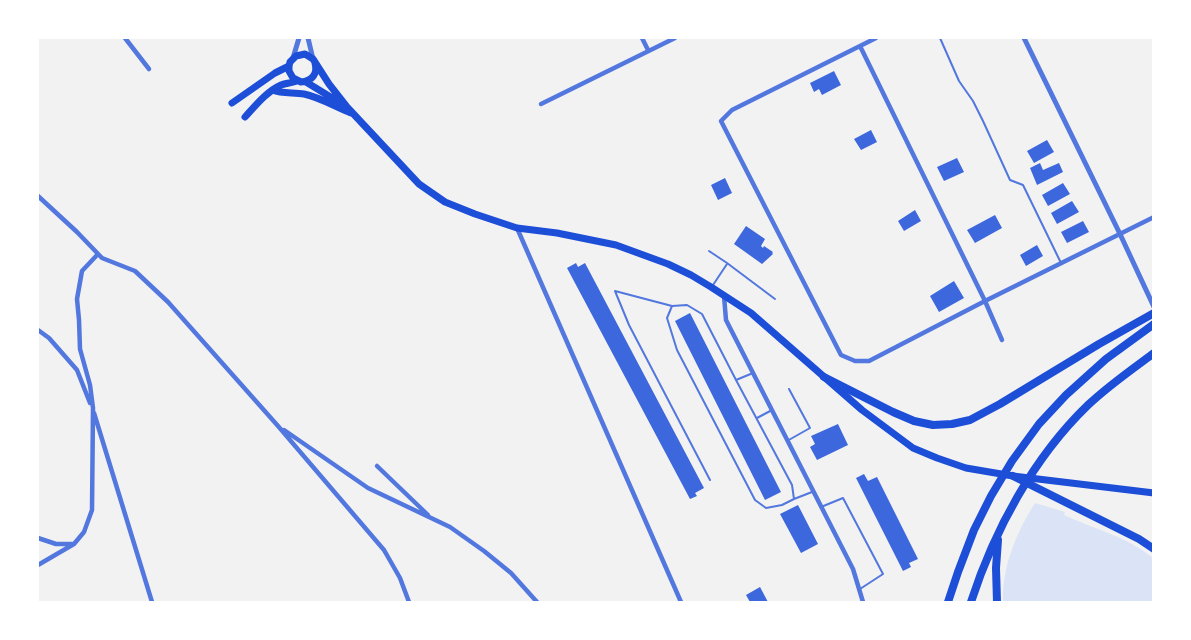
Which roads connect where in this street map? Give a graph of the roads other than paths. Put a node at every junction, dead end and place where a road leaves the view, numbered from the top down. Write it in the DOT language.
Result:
graph roads {
  1 [pos="125,38"];
  2 [pos="298,38"];
  3 [pos="308,38"];
  4 [pos="642,38"];
  5 [pos="674,38"];
  6 [pos="876,38"];
  7 [pos="940,38"];
  8 [pos="1024,38"];
  9 [pos="860,46"];
  10 [pos="648,50"];
  11 [pos="293,58"];
  12 [pos="314,61"];
  13 [pos="288,66"];
  14 [pos="149,69"];
  15 [pos="297,81"];
  16 [pos="306,82"];
  17 [pos="273,90"];
  18 [pos="232,103"];
  19 [pos="541,104"];
  20 [pos="347,107"];
  21 [pos="354,114"];
  22 [pos="246,117"];
  23 [pos="38,196"];
  24 [pos="1154,217"];
  25 [pos="517,228"];
  26 [pos="1120,234"];
  27 [pos="709,251"];
  28 [pos="98,254"];
  29 [pos="727,263"];
  30 [pos="1061,263"];
  31 [pos="711,287"];
  32 [pos="724,294"];
  33 [pos="775,299"];
  34 [pos="985,301"];
  35 [pos="672,306"];
  36 [pos="1154,307"];
  37 [pos="1154,313"];
  38 [pos="1154,324"];
  39 [pos="38,330"];
  40 [pos="1002,340"];
  41 [pos="1154,353"];
  42 [pos="753,372"];
  43 [pos="824,377"];
  44 [pos="736,380"];
  45 [pos="789,389"];
  46 [pos="92,408"];
  47 [pos="772,410"];
  48 [pos="756,418"];
  49 [pos="278,426"];
  50 [pos="787,441"];
  51 [pos="377,466"];
  52 [pos="1013,476"];
  53 [pos="710,480"];
  54 [pos="813,491"];
  55 [pos="1154,494"];
  56 [pos="794,499"];
  57 [pos="821,507"];
  58 [pos="431,517"];
  59 [pos="999,532"];
  60 [pos="38,538"];
  61 [pos="74,544"];
  62 [pos="1154,549"];
  63 [pos="38,565"];
  64 [pos="859,590"];
  65 [pos="152,602"];
  66 [pos="409,602"];
  67 [pos="537,602"];
  68 [pos="681,602"];
  69 [pos="863,602"];
  70 [pos="948,602"];
  71 [pos="971,602"];
  72 [pos="997,602"];
  1 -- 14 [label="street"];
  2 -- 11 [label="street"];
  3 -- 12 [label="street"];
  4 -- 10 [label="street"];
  5 -- 10 [label="street"];
  6 -- 9 [label="street"];
  7 -- 30 [label="lane"];
  8 -- 26 [label="street"];
  9 -- 34 [label="street"];
  9 -- 34 [label="street"];
  10 -- 19 [label="street"];
  11 -- 12 [label="main road"];
  11 -- 13 [label="main road"];
  12 -- 16 [label="main road"];
  12 -- 20 [label="main road"];
  13 -- 15 [label="main road"];
  13 -- 18 [label="main road"];
  15 -- 16 [label="main road"];
  15 -- 17 [label="main road"];
  16 -- 20 [label="main road"];
  17 -- 21 [label="main road"];
  17 -- 22 [label="main road"];
  20 -- 21 [label="main road"];
  21 -- 25 [label="main road"];
  23 -- 28 [label="street"];
  24 -- 26 [label="street"];
  25 -- 31 [label="main road"];
  25 -- 68 [label="street"];
  26 -- 30 [label="street"];
  26 -- 36 [label="street"];
  27 -- 29 [label="lane"];
  28 -- 46 [label="street"];
  28 -- 49 [label="street"];
  29 -- 31 [label="lane"];
  29 -- 33 [label="lane"];
  30 -- 34 [label="street"];
  31 -- 32 [label="main road"];
  32 -- 42 [label="street"];
  32 -- 43 [label="main road"];
  34 -- 40 [label="street"];
  35 -- 44 [label="lane"];
  35 -- 53 [label="lane"];
  35 -- 56 [label="lane"];
  37 -- 43 [label="highway"];
  38 -- 70 [label="highway"];
  39 -- 46 [label="street"];
  41 -- 59 [label="highway"];
  42 -- 44 [label="lane"];
  42 -- 47 [label="street"];
  43 -- 52 [label="main road"];
  44 -- 48 [label="lane"];
  45 -- 50 [label="lane"];
  46 -- 61 [label="street"];
  46 -- 65 [label="street"];
  47 -- 48 [label="lane"];
  47 -- 50 [label="street"];
  48 -- 56 [label="lane"];
  49 -- 58 [label="street"];
  49 -- 66 [label="street"];
  50 -- 54 [label="street"];
  51 -- 58 [label="street"];
  52 -- 55 [label="main road"];
  52 -- 62 [label="highway"];
  54 -- 56 [label="lane"];
  54 -- 57 [label="street"];
  57 -- 64 [label="street"];
  57 -- 64 [label="lane"];
  58 -- 67 [label="street"];
  59 -- 71 [label="highway"];
  59 -- 72 [label="highway"];
  60 -- 61 [label="street"];
  61 -- 63 [label="street"];
  64 -- 69 [label="street"];
}
